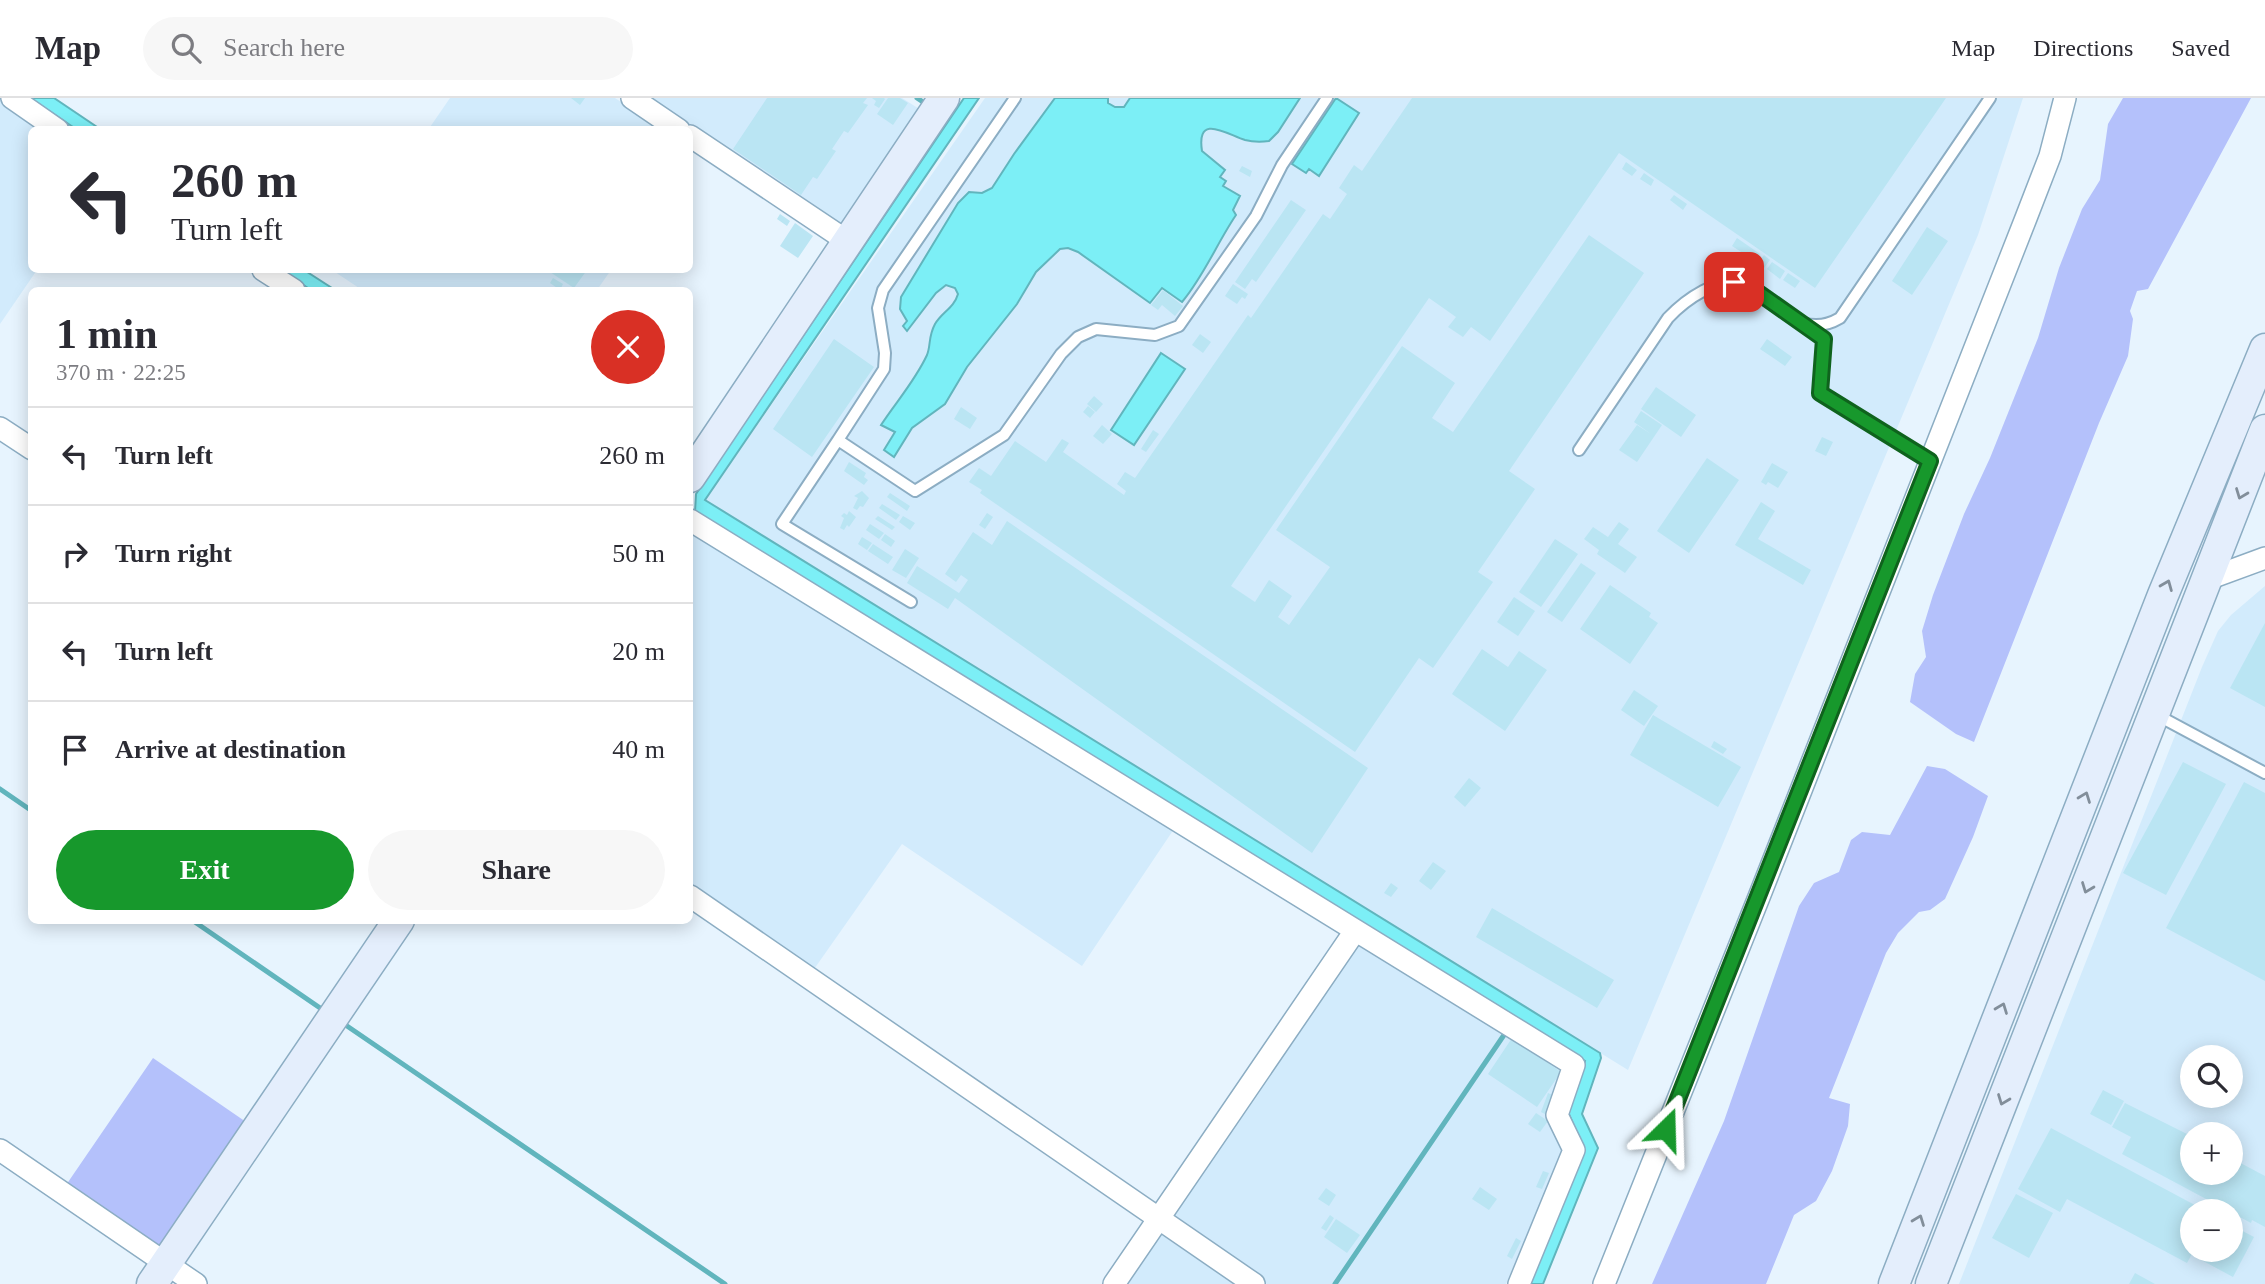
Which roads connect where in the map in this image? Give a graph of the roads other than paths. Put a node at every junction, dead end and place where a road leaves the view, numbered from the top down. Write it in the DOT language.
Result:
graph roads {
  1 [pos="12,98"];
  2 [pos="632,98"];
  3 [pos="944,98"];
  4 [pos="1015,98"];
  5 [pos="1327,98"];
  6 [pos="1990,98"];
  7 [pos="2065,98"];
  8 [pos="52,126"];
  9 [pos="673,126"];
  10 [pos="693,138"];
  11 [pos="846,241"];
  12 [pos="268,273"];
  13 [pos="289,287"];
  14 [pos="1801,323"];
  15 [pos="2265,349"];
  16 [pos="0,428"];
  17 [pos="2265,430"];
  18 [pos="838,440"];
  19 [pos="28,446"];
  20 [pos="1579,450"];
  21 [pos="1930,461"];
  22 [pos="693,472"];
  23 [pos="693,522"];
  24 [pos="2265,558"];
  25 [pos="2208,579"];
  26 [pos="911,602"];
  27 [pos="2155,714"];
  28 [pos="2265,773"];
  29 [pos="693,898"];
  30 [pos="396,924"];
  31 [pos="1355,931"];
  32 [pos="0,1150"];
  33 [pos="1158,1219"];
  34 [pos="159,1274"];
  35 [pos="197,1284"];
  36 [pos="1114,1284"];
  37 [pos="1254,1284"];
  38 [pos="1519,1284"];
  39 [pos="1604,1284"];
  40 [pos="1894,1284"];
  41 [pos="1931,1284"];
  1 -- 8 [label="street"];
  2 -- 9 [label="street"];
  3 -- 11 [label="street"];
  4 -- 18 [label="lane"];
  5 -- 18 [label="lane"];
  6 -- 14 [label="lane"];
  7 -- 21 [label="street"];
  10 -- 11 [label="street"];
  11 -- 22 [label="street"];
  12 -- 13 [label="street"];
  14 -- 20 [label="lane"];
  14 -- 21 [label="lane"];
  40 -- 15 [label="street, one-way"];
  16 -- 19 [label="street"];
  17 -- 25 [label="street, one-way"];
  18 -- 26 [label="lane"];
  21 -- 39 [label="street"];
  23 -- 31 [label="street"];
  24 -- 25 [label="street"];
  25 -- 27 [label="street"];
  27 -- 28 [label="lane"];
  27 -- 41 [label="street, one-way"];
  29 -- 33 [label="street"];
  30 -- 34 [label="street"];
  31 -- 33 [label="street"];
  31 -- 38 [label="street"];
  32 -- 34 [label="street"];
  33 -- 36 [label="street"];
  33 -- 37 [label="street"];
  34 -- 35 [label="street"];
}
